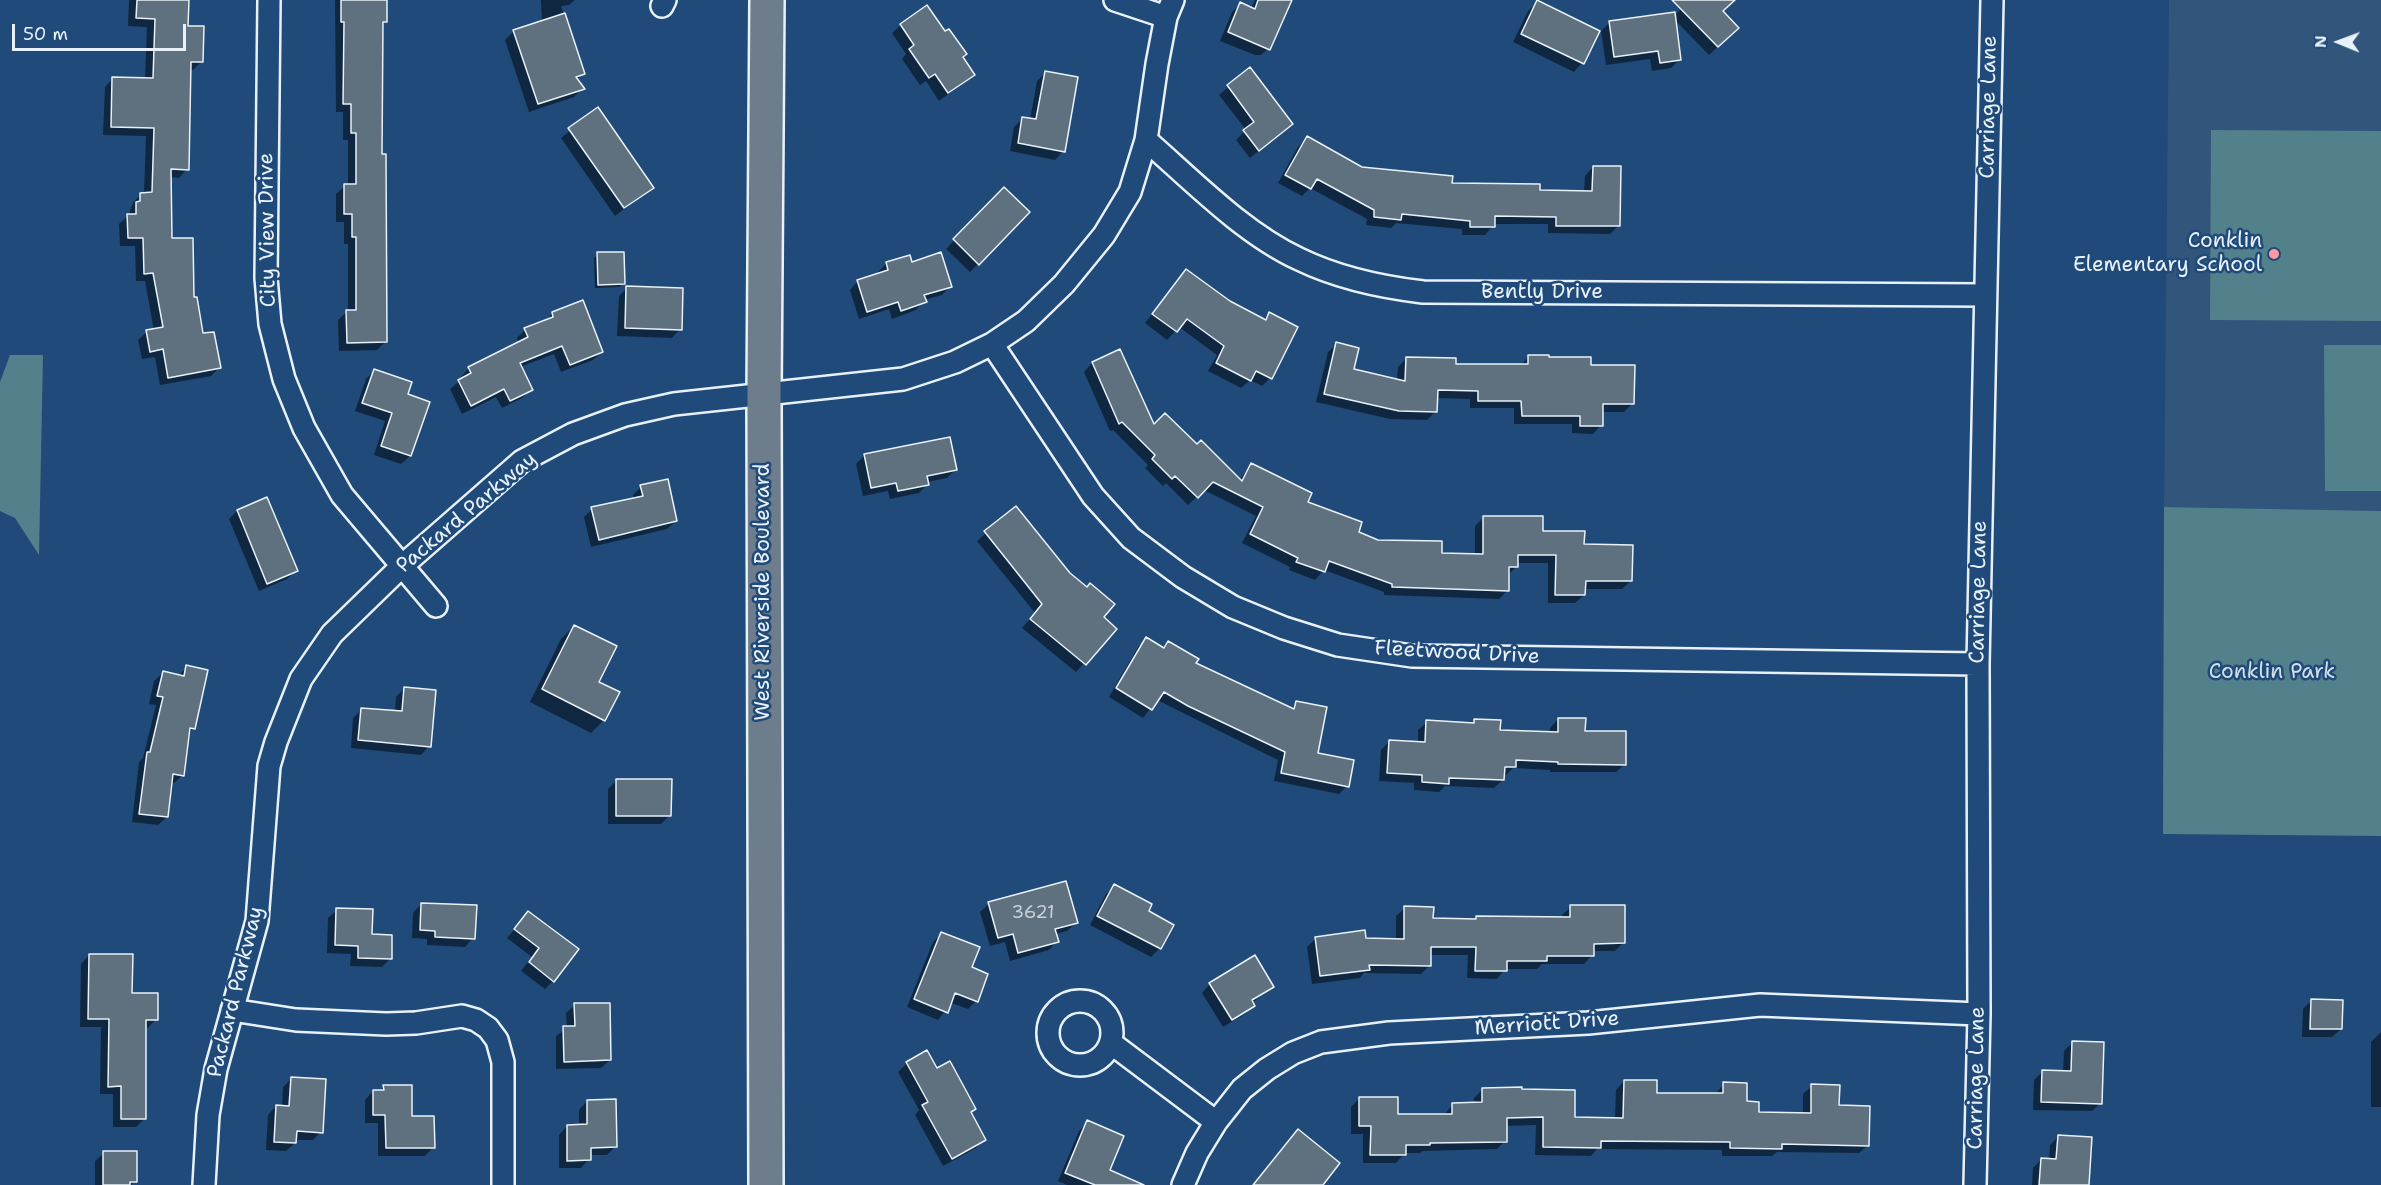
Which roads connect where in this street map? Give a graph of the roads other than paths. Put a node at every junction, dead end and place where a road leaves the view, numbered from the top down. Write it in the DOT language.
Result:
graph roads {
  1 [pos="269,0"];
  2 [pos="766,0"];
  3 [pos="1115,0"];
  4 [pos="1992,0"];
  5 [pos="1169,8"];
  6 [pos="1146,140"];
  7 [pos="1985,295"];
  8 [pos="992,344"];
  9 [pos="764,394"];
  10 [pos="402,567"];
  11 [pos="436,606"];
  12 [pos="1978,664"];
  13 [pos="232,1010"];
  14 [pos="1979,1014"];
  15 [pos="1111,1043"];
  16 [pos="1216,1122"];
  17 [pos="204,1185"];
  18 [pos="503,1185"];
  19 [pos="766,1185"];
  20 [pos="1184,1185"];
  21 [pos="1975,1185"];
  1 -- 10 [label="street, City View Drive"];
  2 -- 9 [label="main road, West Riverside Boulevard"];
  3 -- 5 [label="street"];
  4 -- 7 [label="street, Carriage Lane"];
  5 -- 6 [label="street, Packard Parkway"];
  6 -- 7 [label="street, Bently Drive"];
  6 -- 8 [label="street, Packard Parkway"];
  7 -- 12 [label="street, Carriage Lane"];
  8 -- 9 [label="street, Packard Parkway"];
  8 -- 12 [label="street, Fleetwood Drive"];
  9 -- 10 [label="street, Packard Parkway"];
  9 -- 19 [label="main road, West Riverside Boulevard"];
  10 -- 11 [label="street, City View Drive"];
  10 -- 13 [label="street, Packard Parkway"];
  12 -- 14 [label="street, Carriage Lane"];
  13 -- 17 [label="street, Packard Parkway"];
  13 -- 18 [label="street"];
  14 -- 16 [label="street, Merriott Drive"];
  14 -- 21 [label="street, Carriage Lane"];
  15 -- 16 [label="street"];
  16 -- 20 [label="street, Merriott Drive"];
}
